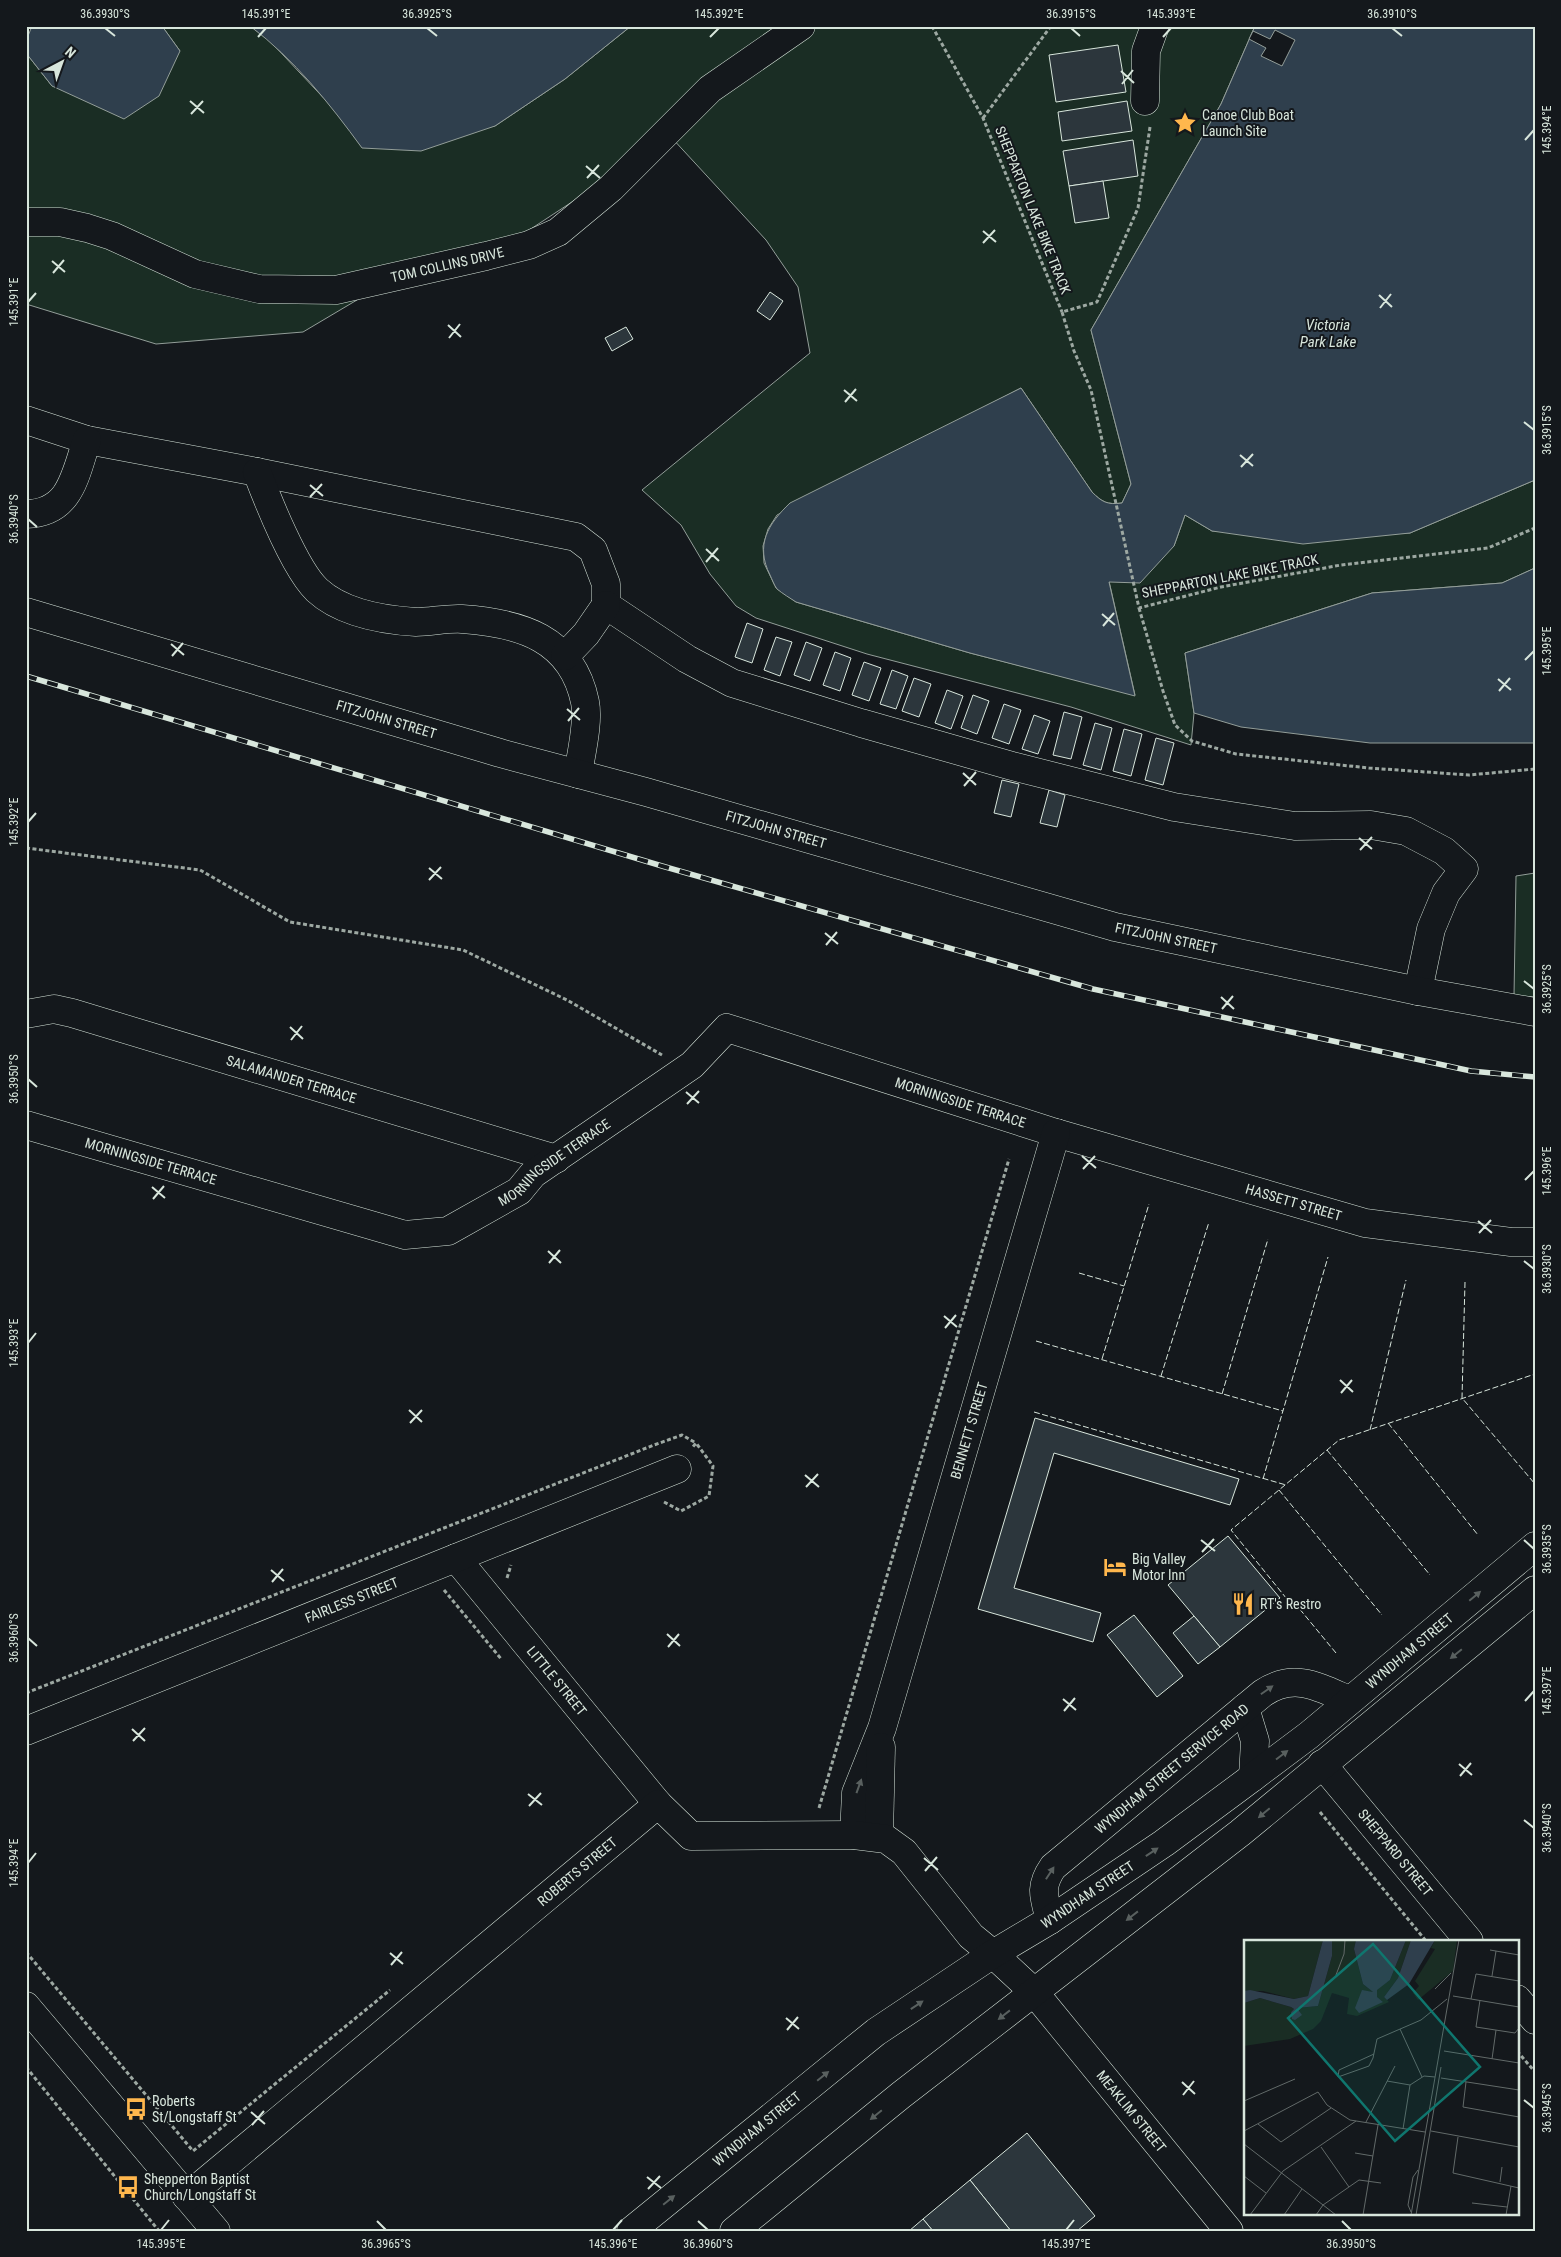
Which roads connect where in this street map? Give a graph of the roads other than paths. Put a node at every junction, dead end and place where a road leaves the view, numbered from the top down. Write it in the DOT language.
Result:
graph roads {
  1 [pos="801,26"];
  2 [pos="1155,26"];
  3 [pos="1148,112"];
  4 [pos="26,222"];
  5 [pos="26,420"];
  6 [pos="87,440"];
  7 [pos="257,472"];
  8 [pos="26,514"];
  9 [pos="606,605"];
  10 [pos="26,612"];
  11 [pos="565,656"];
  12 [pos="578,774"];
  13 [pos="1418,991"];
  14 [pos="1535,1012"];
  15 [pos="26,1014"];
  16 [pos="26,1125"];
  17 [pos="1056,1133"];
  18 [pos="556,1158"];
  19 [pos="1535,1242"];
  20 [pos="678,1468"];
  21 [pos="1535,1546"];
  22 [pos="456,1558"];
  23 [pos="1535,1590"];
  24 [pos="1349,1700"];
  25 [pos="1245,1708"];
  26 [pos="26,1731"];
  27 [pos="1322,1764"];
  28 [pos="1253,1777"];
  29 [pos="658,1804"];
  30 [pos="866,1836"];
  31 [pos="1050,1920"];
  32 [pos="1468,1940"];
  33 [pos="993,1954"];
  34 [pos="1034,1992"];
  35 [pos="1518,2000"];
  36 [pos="26,2006"];
  37 [pos="1535,2020"];
  38 [pos="188,2197"];
  39 [pos="216,2231"];
  40 [pos="631,2231"];
  41 [pos="734,2231"];
  42 [pos="1229,2231"];
  1 -- 4 [label="main road, TOM COLLINS DRIVE"];
  2 -- 3 [label="main road"];
  5 -- 6 [label="main road"];
  6 -- 7 [label="main road"];
  6 -- 8 [label="main road"];
  7 -- 9 [label="main road"];
  7 -- 11 [label="main road"];
  9 -- 11 [label="main road"];
  9 -- 13 [label="main road"];
  10 -- 12 [label="main road, FITZJOHN STREET"];
  11 -- 12 [label="main road"];
  12 -- 13 [label="main road, FITZJOHN STREET"];
  13 -- 14 [label="main road, FITZJOHN STREET"];
  15 -- 18 [label="main road, SALAMANDER TERRACE"];
  16 -- 18 [label="main road, MORNINGSIDE TERRACE"];
  17 -- 18 [label="main road, MORNINGSIDE TERRACE"];
  17 -- 19 [label="main road, HASSETT STREET"];
  17 -- 30 [label="main road, BENNETT STREET"];
  20 -- 22 [label="main road, FAIRLESS STREET"];
  24 -- 21 [label="main road, WYNDHAM STREET, one-way"];
  22 -- 26 [label="main road, FAIRLESS STREET"];
  22 -- 29 [label="main road, LITTLE STREET"];
  23 -- 27 [label="main road, one-way"];
  25 -- 24 [label="main road, WYNDHAM STREET SERVICE ROAD, one-way"];
  28 -- 24 [label="main road, WYNDHAM STREET, one-way"];
  25 -- 28 [label="main road"];
  31 -- 25 [label="main road, WYNDHAM STREET SERVICE ROAD, one-way"];
  27 -- 32 [label="main road, SHEPPARD STREET"];
  27 -- 34 [label="main road, one-way"];
  31 -- 28 [label="main road, WYNDHAM STREET, one-way"];
  29 -- 30 [label="main road"];
  29 -- 38 [label="main road, ROBERTS STREET"];
  30 -- 33 [label="main road"];
  31 -- 33 [label="main road, WYNDHAM STREET"];
  33 -- 34 [label="main road, MEAKLIM STREET"];
  40 -- 33 [label="main road, WYNDHAM STREET, one-way"];
  34 -- 41 [label="main road, one-way"];
  34 -- 42 [label="main road, MEAKLIM STREET"];
  35 -- 37 [label="main road"];
  36 -- 38 [label="main road"];
  38 -- 39 [label="main road"];
}
